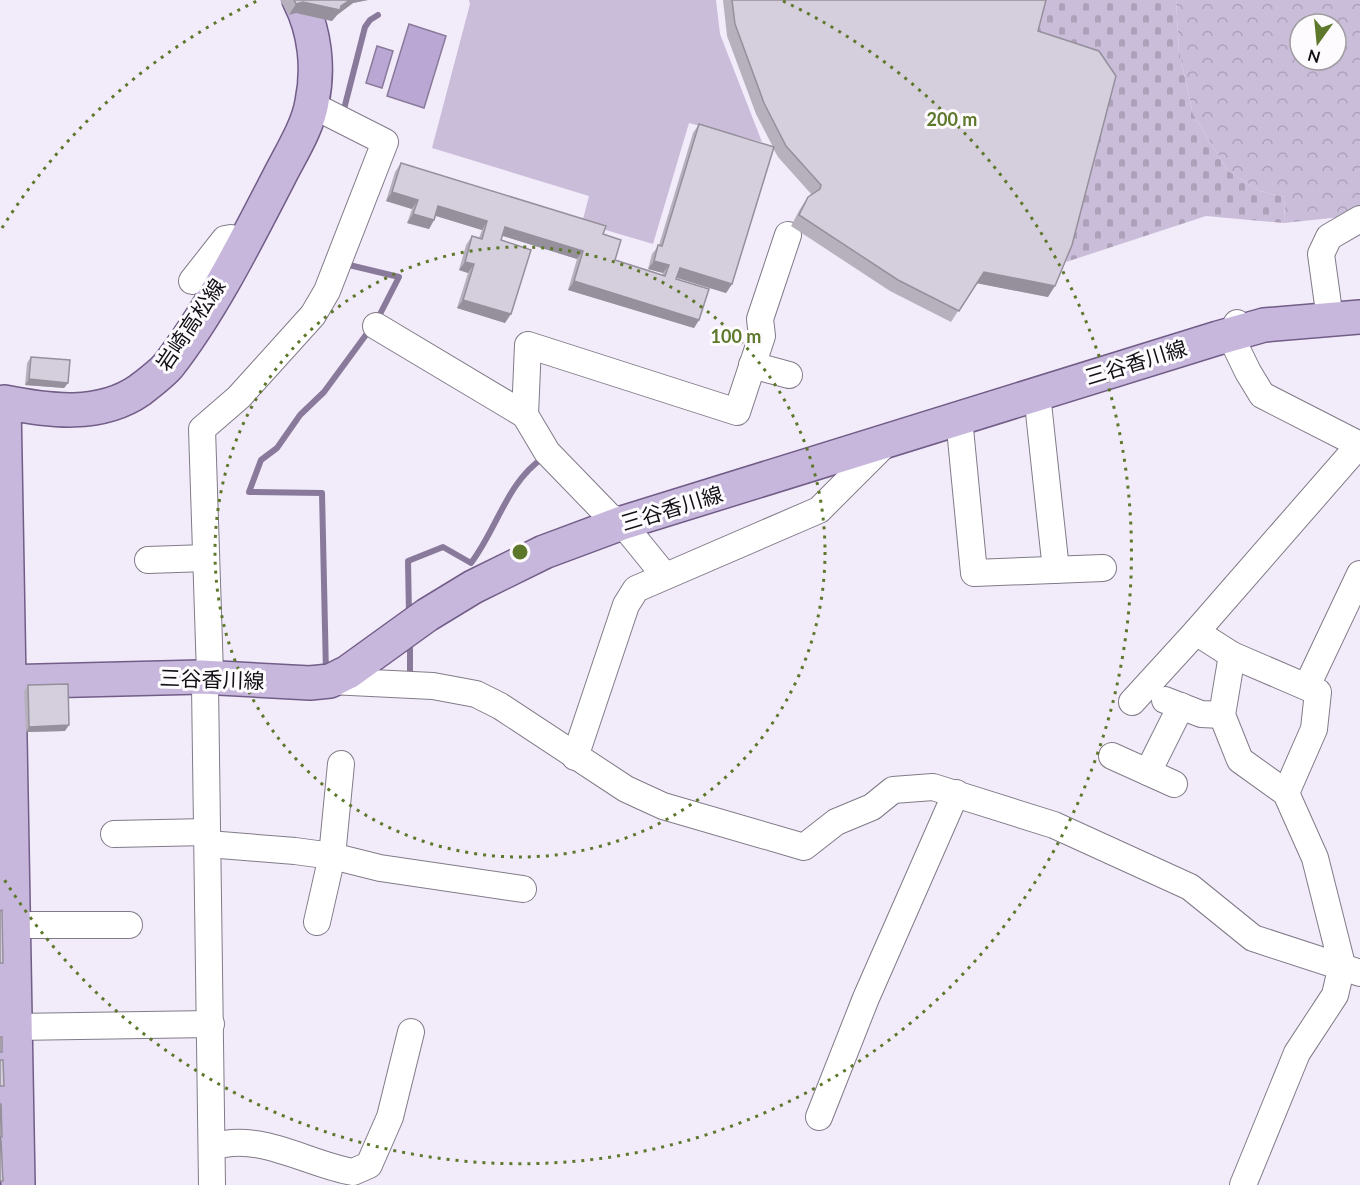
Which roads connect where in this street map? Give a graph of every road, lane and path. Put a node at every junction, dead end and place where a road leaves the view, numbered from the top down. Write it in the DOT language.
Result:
graph roads {
  1 [pos="299,0"];
  2 [pos="312,105"];
  3 [pos="1360,219"];
  4 [pos="788,235"];
  5 [pos="244,243"];
  6 [pos="192,281"];
  7 [pos="1345,318"];
  8 [pos="376,326"];
  9 [pos="1233,329"];
  10 [pos="752,365"];
  11 [pos="789,375"];
  12 [pos="1037,394"];
  13 [pos="2,401"];
  14 [pos="525,415"];
  15 [pos="959,418"];
  16 [pos="887,441"];
  17 [pos="1360,444"];
  18 [pos="622,523"];
  19 [pos="2,542"];
  20 [pos="206,558"];
  21 [pos="148,560"];
  22 [pos="1103,568"];
  23 [pos="1056,570"];
  24 [pos="665,576"];
  25 [pos="1359,577"];
  26 [pos="1197,632"];
  27 [pos="1232,655"];
  28 [pos="207,679"];
  29 [pos="330,681"];
  30 [pos="4,682"];
  31 [pos="1307,686"];
  32 [pos="1132,702"];
  33 [pos="1222,715"];
  34 [pos="1112,756"];
  35 [pos="575,757"];
  36 [pos="340,764"];
  37 [pos="1148,772"];
  38 [pos="1174,784"];
  39 [pos="956,793"];
  40 [pos="1286,793"];
  41 [pos="114,834"];
  42 [pos="208,838"];
  43 [pos="332,856"];
  44 [pos="523,889"];
  45 [pos="317,922"];
  46 [pos="12,925"];
  47 [pos="129,925"];
  48 [pos="1351,969"];
  49 [pos="211,1024"];
  50 [pos="14,1027"];
  51 [pos="411,1032"];
  52 [pos="819,1117"];
  53 [pos="212,1147"];
  54 [pos="18,1185"];
  55 [pos="212,1185"];
  56 [pos="1243,1185"];
  1 -- 2 [label="main road, 岩崎高松線"];
  2 -- 5 [label="main road, 岩崎高松線"];
  2 -- 20 [label="street"];
  3 -- 7 [label="street"];
  4 -- 10 [label="street"];
  5 -- 6 [label="street"];
  5 -- 13 [label="main road, 岩崎高松線"];
  7 -- 9 [label="main road, 三谷香川線"];
  8 -- 14 [label="street"];
  9 -- 12 [label="main road, 三谷香川線"];
  9 -- 17 [label="street"];
  10 -- 11 [label="street"];
  10 -- 14 [label="street"];
  12 -- 15 [label="main road, 三谷香川線"];
  12 -- 23 [label="street"];
  13 -- 19 [label="main road, 岩崎高松線"];
  14 -- 18 [label="street"];
  15 -- 16 [label="main road, 三谷香川線"];
  15 -- 23 [label="street"];
  16 -- 18 [label="main road, 三谷香川線"];
  16 -- 24 [label="street"];
  17 -- 26 [label="street"];
  18 -- 24 [label="street"];
  18 -- 29 [label="main road, 三谷香川線"];
  19 -- 30 [label="main road, 岩崎高松線"];
  20 -- 21 [label="street"];
  20 -- 28 [label="street"];
  22 -- 23 [label="street"];
  24 -- 35 [label="street"];
  25 -- 31 [label="street"];
  26 -- 27 [label="street"];
  26 -- 32 [label="street"];
  27 -- 31 [label="street"];
  27 -- 33 [label="street"];
  28 -- 29 [label="main road, 三谷香川線"];
  28 -- 30 [label="main road, 三谷香川線"];
  28 -- 42 [label="street"];
  29 -- 35 [label="street"];
  30 -- 46 [label="main road, 岩崎高松線"];
  31 -- 40 [label="street"];
  33 -- 37 [label="street"];
  33 -- 40 [label="street"];
  34 -- 37 [label="street"];
  35 -- 39 [label="street"];
  36 -- 43 [label="street"];
  37 -- 38 [label="street"];
  39 -- 48 [label="street"];
  39 -- 52 [label="street"];
  40 -- 48 [label="street"];
  41 -- 42 [label="street"];
  42 -- 43 [label="street"];
  42 -- 49 [label="street"];
  43 -- 44 [label="street"];
  43 -- 45 [label="street"];
  46 -- 47 [label="street"];
  46 -- 50 [label="main road, 岩崎高松線"];
  48 -- 56 [label="street"];
  49 -- 50 [label="street"];
  49 -- 53 [label="street"];
  50 -- 54 [label="main road, 岩崎高松線"];
  51 -- 53 [label="street"];
  53 -- 55 [label="street"];
}
